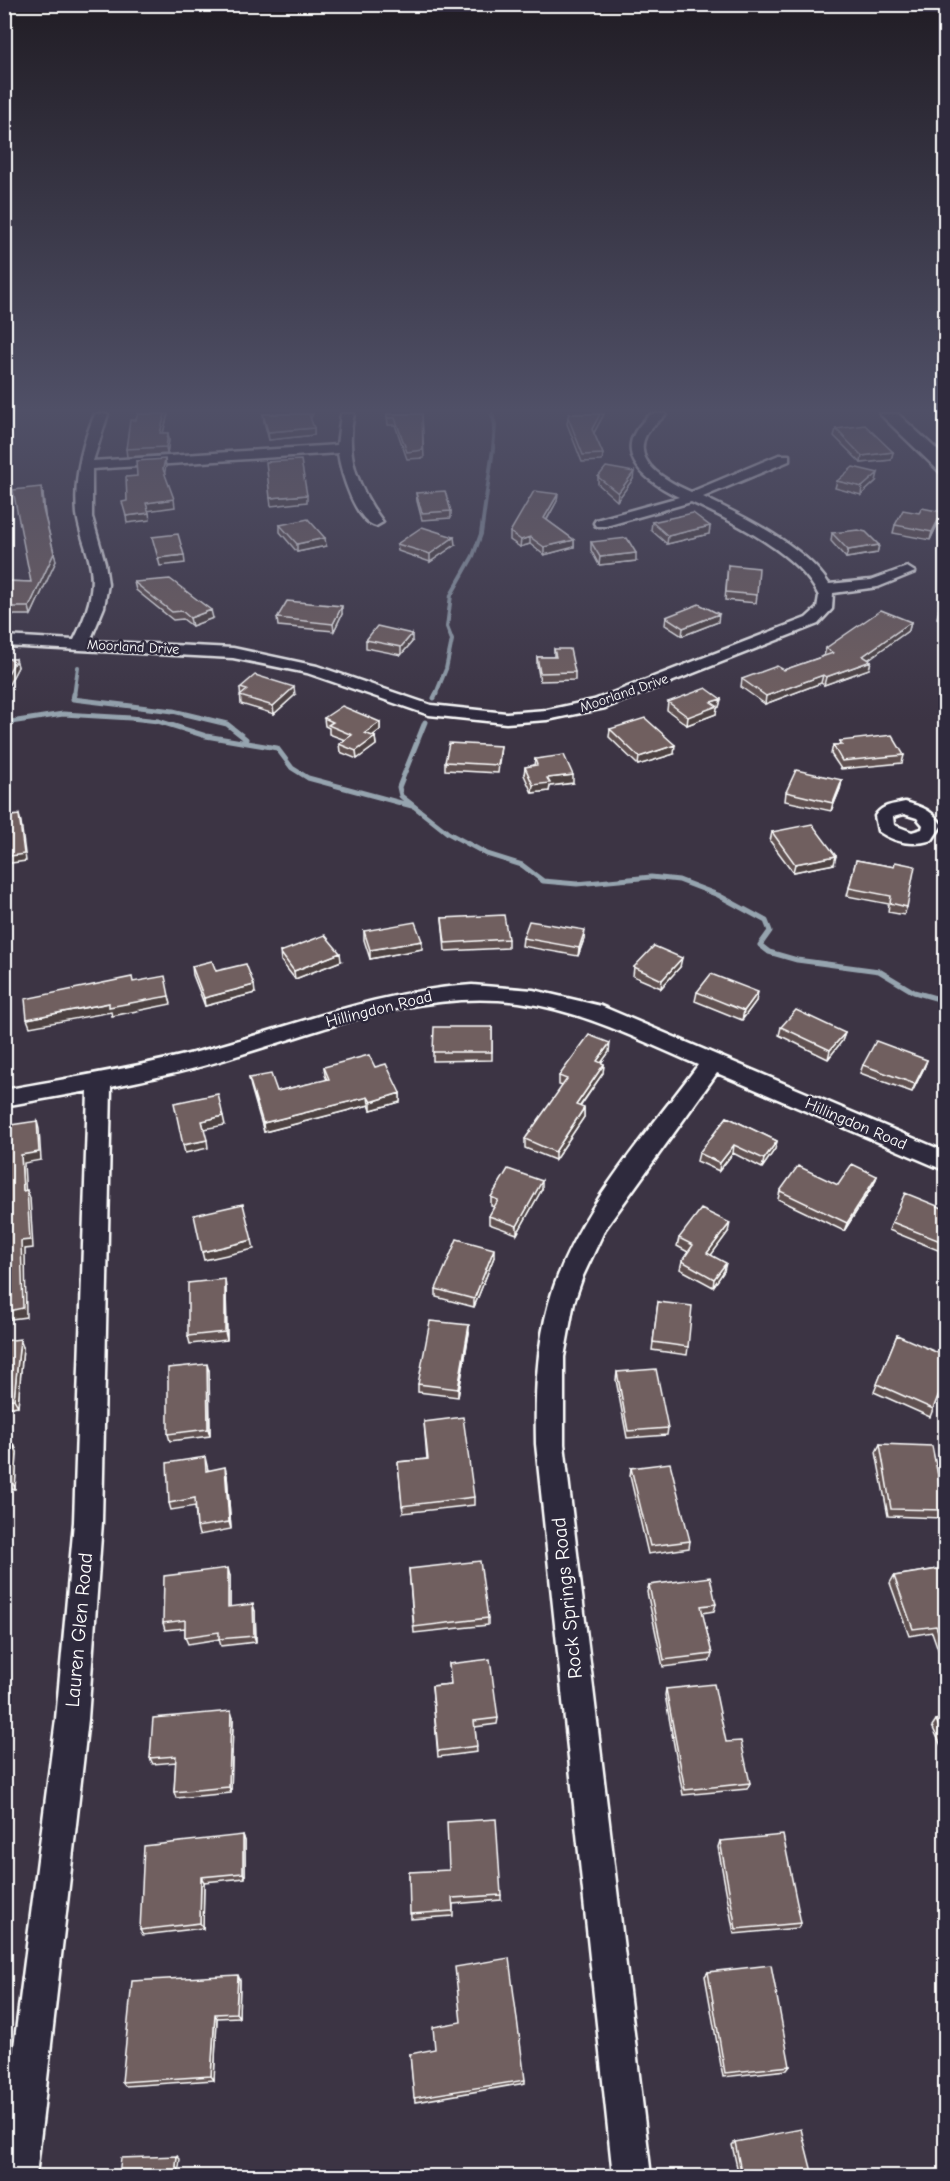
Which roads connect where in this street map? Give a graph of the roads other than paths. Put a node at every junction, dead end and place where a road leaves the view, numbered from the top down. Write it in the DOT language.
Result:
graph roads {
  1 [pos="84,516"];
  2 [pos="370,516"];
  3 [pos="626,516"];
  4 [pos="724,516"];
  5 [pos="376,522"];
  6 [pos="601,523"];
  7 [pos="907,572"];
  8 [pos="826,589"];
  9 [pos="4,641"];
  10 [pos="80,644"];
  11 [pos="712,1063"];
  12 [pos="100,1080"];
  13 [pos="4,1098"];
  14 [pos="945,1162"];
  15 [pos="17,2176"];
  16 [pos="632,2176"];
  1 -- 10 [label="street"];
  2 -- 5 [label="street"];
  3 -- 6 [label="street"];
  4 -- 8 [label="street"];
  7 -- 8 [label="street"];
  8 -- 10 [label="street, Moorland Drive"];
  9 -- 10 [label="street, Moorland Drive"];
  11 -- 12 [label="street, Hillingdon Road"];
  11 -- 14 [label="street, Hillingdon Road"];
  11 -- 16 [label="street, Rock Springs Road"];
  12 -- 13 [label="street, Hillingdon Road"];
  12 -- 15 [label="street, Lauren Glen Road"];
}
